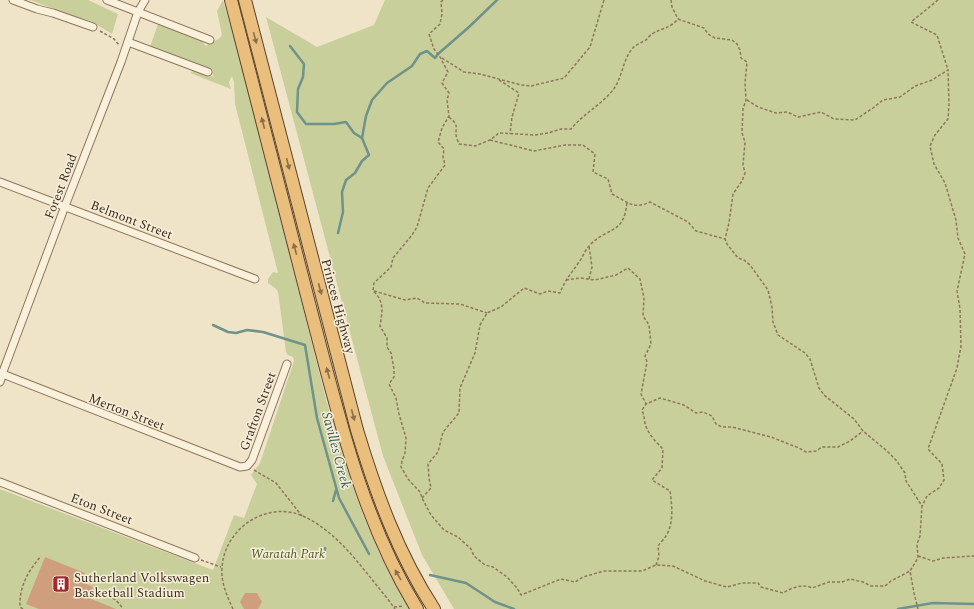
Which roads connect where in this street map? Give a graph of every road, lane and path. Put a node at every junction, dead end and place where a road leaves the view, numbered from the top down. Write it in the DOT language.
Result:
graph roads {
  1 [pos="13,0"];
  2 [pos="107,0"];
  3 [pos="145,0"];
  4 [pos="231,0"];
  5 [pos="245,0"];
  6 [pos="443,0"];
  7 [pos="604,0"];
  8 [pos="671,0"];
  9 [pos="938,0"];
  10 [pos="138,12"];
  11 [pos="678,19"];
  12 [pos="93,27"];
  13 [pos="210,40"];
  14 [pos="128,42"];
  15 [pos="121,47"];
  16 [pos="440,57"];
  17 [pos="948,70"];
  18 [pos="208,72"];
  19 [pos="496,79"];
  20 [pos="746,100"];
  21 [pos="449,116"];
  22 [pos="510,134"];
  23 [pos="490,140"];
  24 [pos="0,182"];
  25 [pos="627,202"];
  26 [pos="65,206"];
  27 [pos="725,239"];
  28 [pos="589,246"];
  29 [pos="255,279"];
  30 [pos="589,279"];
  31 [pos="565,280"];
  32 [pos="373,291"];
  33 [pos="487,313"];
  34 [pos="287,364"];
  35 [pos="1,373"];
  36 [pos="0,382"];
  37 [pos="646,404"];
  38 [pos="863,431"];
  39 [pos="247,466"];
  40 [pos="0,482"];
  41 [pos="422,498"];
  42 [pos="922,506"];
  43 [pos="302,516"];
  44 [pos="41,556"];
  45 [pos="918,556"];
  46 [pos="974,556"];
  47 [pos="195,558"];
  48 [pos="656,565"];
  49 [pos="222,567"];
  50 [pos="910,571"];
  51 [pos="99,592"];
  52 [pos="23,609"];
  53 [pos="124,609"];
  54 [pos="233,609"];
  55 [pos="395,609"];
  56 [pos="417,609"];
  57 [pos="434,609"];
  58 [pos="918,609"];
  1 -- 12 [label="street"];
  2 -- 10 [label="street"];
  3 -- 10 [label="street, Forest Road"];
  56 -- 4 [label="highway, one-way"];
  5 -- 57 [label="highway, Princes Highway, one-way"];
  6 -- 16 [label="path"];
  7 -- 19 [label="path"];
  8 -- 11 [label="path"];
  9 -- 17 [label="path"];
  10 -- 13 [label="street"];
  10 -- 14 [label="street, Forest Road"];
  11 -- 20 [label="path"];
  11 -- 22 [label="path"];
  12 -- 15 [label="path"];
  14 -- 18 [label="street"];
  14 -- 26 [label="street, Forest Road"];
  16 -- 19 [label="path"];
  16 -- 21 [label="path"];
  17 -- 20 [label="path"];
  17 -- 42 [label="path"];
  19 -- 22 [label="path"];
  20 -- 27 [label="path"];
  21 -- 23 [label="path"];
  21 -- 32 [label="path"];
  22 -- 23 [label="path"];
  23 -- 25 [label="path"];
  24 -- 26 [label="street, Belmont Street"];
  25 -- 27 [label="path"];
  25 -- 28 [label="path"];
  26 -- 29 [label="street, Belmont Street"];
  26 -- 35 [label="street, Forest Road"];
  27 -- 38 [label="path"];
  28 -- 30 [label="path"];
  28 -- 31 [label="path"];
  30 -- 31 [label="path"];
  30 -- 37 [label="path"];
  31 -- 33 [label="path"];
  32 -- 33 [label="path"];
  32 -- 41 [label="path"];
  33 -- 41 [label="path"];
  34 -- 39 [label="street, Grafton Street"];
  35 -- 36 [label="street, Forest Road"];
  35 -- 39 [label="street, Merton Street"];
  37 -- 38 [label="path"];
  37 -- 48 [label="path"];
  38 -- 42 [label="path"];
  39 -- 43 [label="path"];
  40 -- 47 [label="street, Eton Street"];
  41 -- 48 [label="path"];
  42 -- 45 [label="path"];
  43 -- 49 [label="path"];
  43 -- 55 [label="path"];
  44 -- 52 [label="path"];
  45 -- 46 [label="path"];
  45 -- 50 [label="path"];
  47 -- 49 [label="path"];
  48 -- 50 [label="path"];
  49 -- 54 [label="path"];
  50 -- 58 [label="path"];
  51 -- 53 [label="path"];
}
